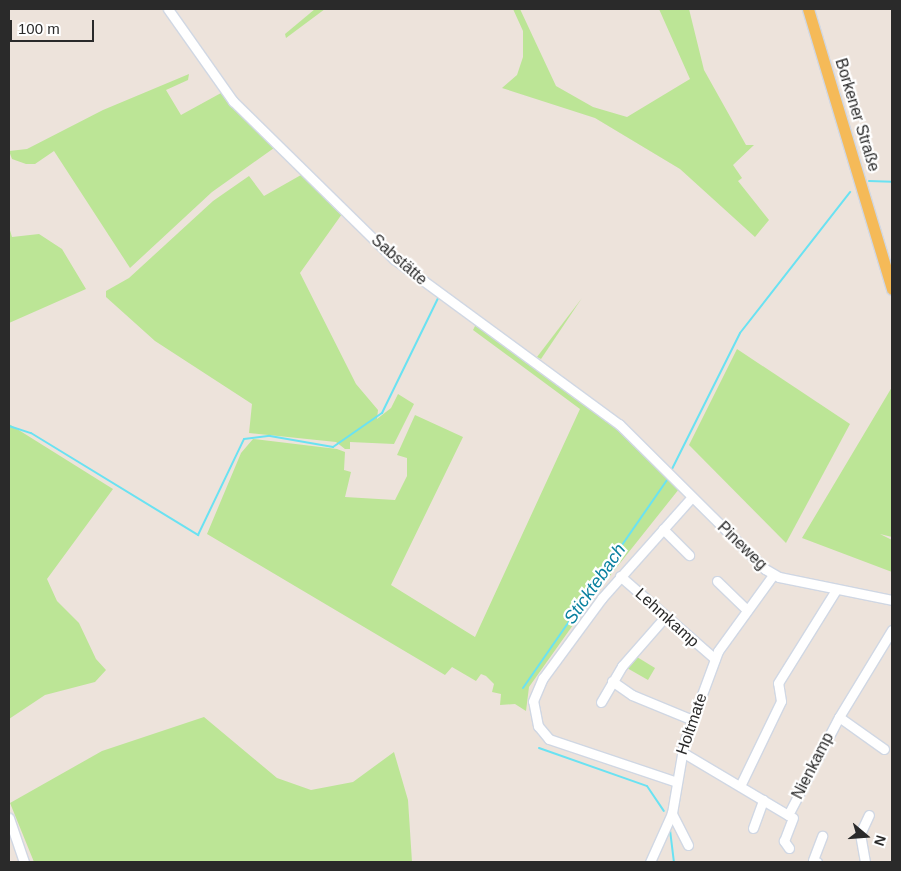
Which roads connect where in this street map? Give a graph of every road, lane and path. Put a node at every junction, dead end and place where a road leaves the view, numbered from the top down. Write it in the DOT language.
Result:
graph roads {
  1 [pos="168,9"];
  2 [pos="808,9"];
  3 [pos="892,289"];
  4 [pos="668,473"];
  5 [pos="692,497"];
  6 [pos="663,529"];
  7 [pos="689,555"];
  8 [pos="773,575"];
  9 [pos="620,576"];
  10 [pos="717,581"];
  11 [pos="836,590"];
  12 [pos="892,600"];
  13 [pos="747,610"];
  14 [pos="664,618"];
  15 [pos="892,630"];
  16 [pos="715,659"];
  17 [pos="612,681"];
  18 [pos="601,702"];
  19 [pos="838,717"];
  20 [pos="693,720"];
  21 [pos="884,749"];
  22 [pos="682,752"];
  23 [pos="674,781"];
  24 [pos="740,786"];
  25 [pos="763,800"];
  26 [pos="672,813"];
  27 [pos="869,815"];
  28 [pos="9,818"];
  29 [pos="792,818"];
  30 [pos="754,828"];
  31 [pos="822,836"];
  32 [pos="688,845"];
  33 [pos="789,848"];
  34 [pos="24,862"];
  35 [pos="650,862"];
  36 [pos="817,862"];
  37 [pos="865,862"];
  1 -- 4 [label="street, Sabstätte"];
  2 -- 3 [label="main road, Borkener Straße"];
  4 -- 5 [label="street, Pineweg"];
  5 -- 6 [label="street"];
  5 -- 8 [label="street, Pineweg"];
  6 -- 7 [label="street"];
  6 -- 9 [label="street"];
  8 -- 11 [label="street, Pineweg"];
  8 -- 13 [label="street, Holtmate"];
  9 -- 14 [label="street, Lehmkamp"];
  9 -- 23 [label="street"];
  10 -- 13 [label="street"];
  11 -- 12 [label="street, Pineweg"];
  11 -- 24 [label="street"];
  13 -- 16 [label="street, Holtmate"];
  14 -- 16 [label="street, Lehmkamp"];
  14 -- 17 [label="street"];
  15 -- 19 [label="street, Nienkamp"];
  16 -- 20 [label="street, Holtmate"];
  17 -- 18 [label="street"];
  17 -- 20 [label="street"];
  19 -- 21 [label="street, Nienkamp"];
  19 -- 29 [label="street, Nienkamp"];
  20 -- 22 [label="street, Holtmate"];
  22 -- 23 [label="street, Holtmate"];
  22 -- 24 [label="street, Nienkamp"];
  23 -- 26 [label="street, Holtmate"];
  24 -- 25 [label="street, Nienkamp"];
  25 -- 29 [label="street, Nienkamp"];
  25 -- 30 [label="street"];
  26 -- 32 [label="street"];
  26 -- 35 [label="street"];
  27 -- 37 [label="street"];
  28 -- 34 [label="street"];
  29 -- 33 [label="street, Nienkamp"];
  31 -- 36 [label="street"];
}
